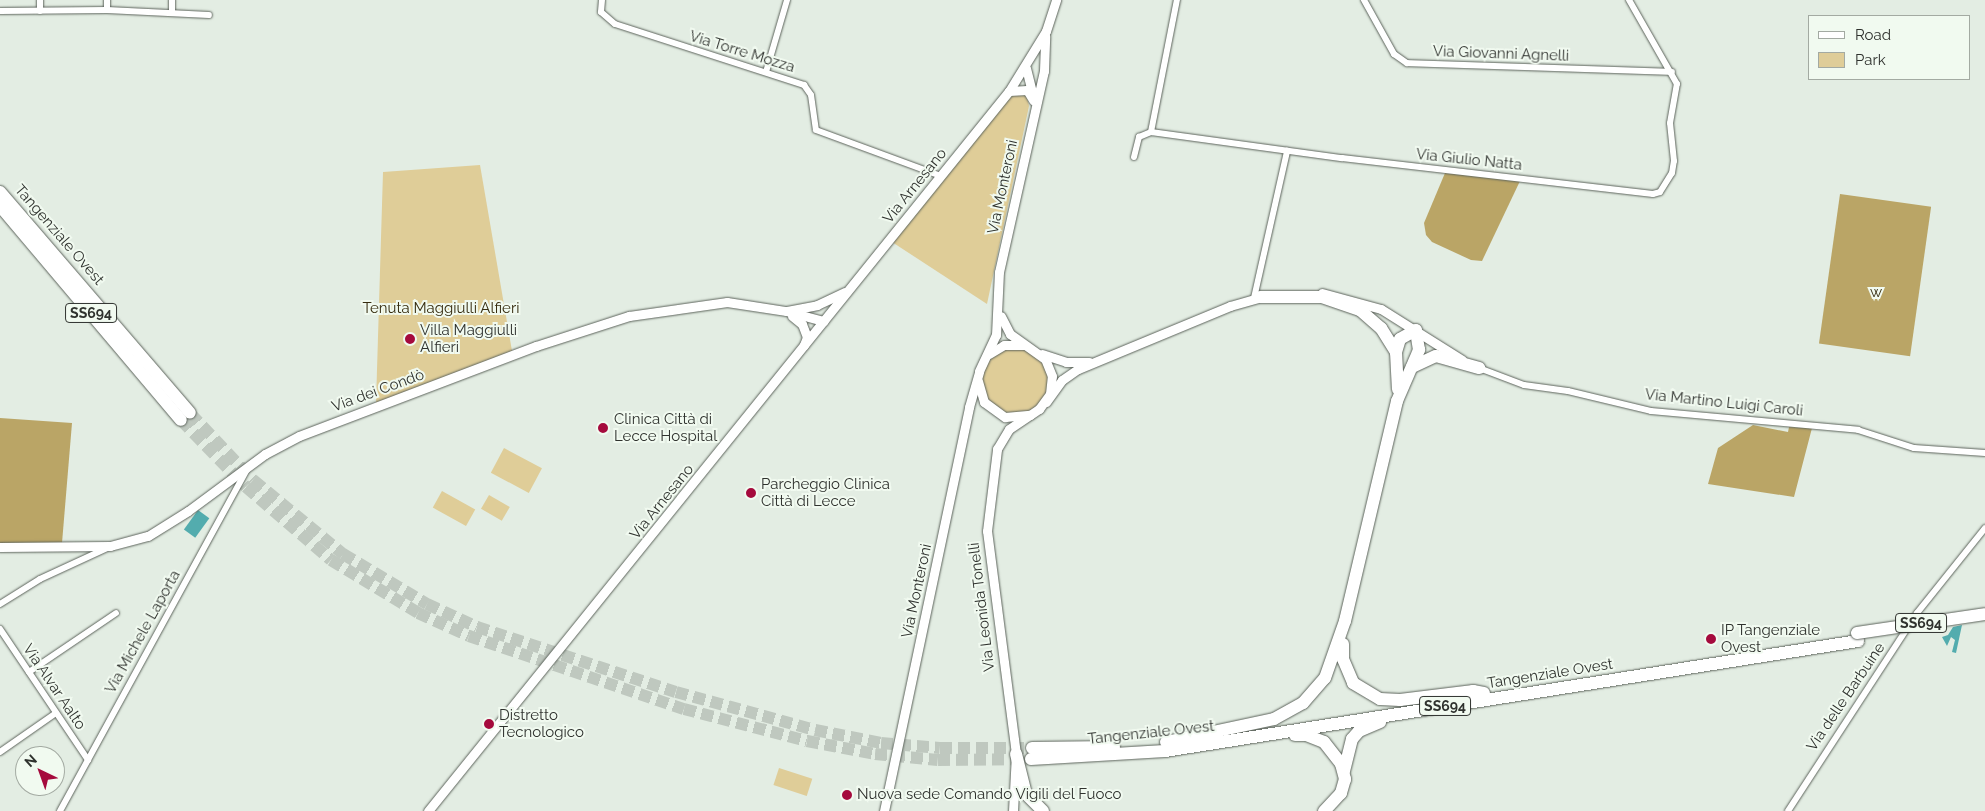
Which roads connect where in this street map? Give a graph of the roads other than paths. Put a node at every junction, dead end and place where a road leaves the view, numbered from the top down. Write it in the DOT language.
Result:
graph roads {
  1 [pos="40,0"];
  2 [pos="107,0"];
  3 [pos="172,0"];
  4 [pos="602,0"];
  5 [pos="787,0"];
  6 [pos="1056,0"];
  7 [pos="1177,0"];
  8 [pos="1364,0"];
  9 [pos="1629,0"];
  10 [pos="107,10"];
  11 [pos="0,11"];
  12 [pos="40,11"];
  13 [pos="172,13"];
  14 [pos="209,15"];
  15 [pos="1046,31"];
  16 [pos="1026,68"];
  17 [pos="766,72"];
  18 [pos="1672,72"];
  19 [pos="1042,81"];
  20 [pos="1009,91"];
  21 [pos="1034,103"];
  22 [pos="1151,132"];
  23 [pos="1287,151"];
  24 [pos="1134,157"];
  25 [pos="941,176"];
  26 [pos="0,192"];
  27 [pos="0,206"];
  28 [pos="851,288"];
  29 [pos="1257,298"];
  30 [pos="997,304"];
  31 [pos="786,311"];
  32 [pos="824,321"];
  33 [pos="1416,330"];
  34 [pos="1026,345"];
  35 [pos="803,348"];
  36 [pos="1039,352"];
  37 [pos="1396,352"];
  38 [pos="989,354"];
  39 [pos="1104,358"];
  40 [pos="1478,368"];
  41 [pos="1407,373"];
  42 [pos="978,377"];
  43 [pos="1046,402"];
  44 [pos="1397,402"];
  45 [pos="1030,415"];
  46 [pos="1985,453"];
  47 [pos="250,465"];
  48 [pos="1985,528"];
  49 [pos="110,546"];
  50 [pos="0,548"];
  51 [pos="0,604"];
  52 [pos="116,613"];
  53 [pos="1985,614"];
  54 [pos="1345,621"];
  55 [pos="1985,622"];
  56 [pos="0,629"];
  57 [pos="1858,637"];
  58 [pos="29,672"];
  59 [pos="1480,697"];
  60 [pos="56,713"];
  61 [pos="1166,742"];
  62 [pos="1218,742"];
  63 [pos="0,752"];
  64 [pos="1016,754"];
  65 [pos="88,760"];
  66 [pos="1344,772"];
  67 [pos="60,811"];
  68 [pos="428,811"];
  69 [pos="884,811"];
  70 [pos="1013,811"];
  71 [pos="1043,811"];
  72 [pos="1324,811"];
  73 [pos="1788,811"];
  1 -- 12 [label="street"];
  2 -- 10 [label="street"];
  3 -- 13 [label="street"];
  4 -- 17 [label="street, Via Torre Mozza"];
  5 -- 17 [label="street"];
  6 -- 15 [label="main road, Via Monteroni"];
  7 -- 22 [label="street"];
  8 -- 18 [label="street, Via Giovanni Agnelli"];
  9 -- 18 [label="street"];
  10 -- 12 [label="street"];
  10 -- 13 [label="street"];
  11 -- 12 [label="street"];
  13 -- 14 [label="street"];
  15 -- 16 [label="main road, Via Monteroni"];
  15 -- 19 [label="main road, Via Monteroni"];
  16 -- 19 [label="main road"];
  16 -- 20 [label="main road, Via Monteroni"];
  16 -- 21 [label="main road, Via Monteroni"];
  17 -- 25 [label="street, Via Torre Mozza"];
  18 -- 23 [label="street, Via Giulio Natta"];
  19 -- 21 [label="main road, Via Monteroni"];
  20 -- 21 [label="main road"];
  20 -- 25 [label="main road, Via Arnesano"];
  21 -- 30 [label="main road, Via Monteroni"];
  22 -- 23 [label="street, Via Giulio Natta"];
  22 -- 24 [label="street"];
  23 -- 29 [label="street"];
  25 -- 28 [label="main road, Via Arnesano"];
  26 -- 27 [label="highway, Tangenziale Ovest / SS694"];
  28 -- 31 [label="main road, Via dei Condò"];
  28 -- 32 [label="main road, Via Arnesano"];
  29 -- 33 [label="main road, Via Martino Luigi Caroli"];
  29 -- 37 [label="highway"];
  29 -- 39 [label="main road, Via Martino Luigi Caroli"];
  30 -- 34 [label="main road, Via Monteroni"];
  30 -- 38 [label="main road, Via Monteroni"];
  31 -- 32 [label="main road, Via dei Condò"];
  31 -- 35 [label="main road"];
  31 -- 47 [label="main road, Via dei Condò"];
  32 -- 35 [label="main road, Via Arnesano"];
  33 -- 37 [label="highway"];
  33 -- 40 [label="main road, Via Martino Luigi Caroli"];
  33 -- 41 [label="highway"];
  34 -- 36 [label="main road, Via Monteroni"];
  34 -- 38 [label="main road"];
  35 -- 68 [label="main road, Via Arnesano"];
  36 -- 39 [label="main road, Via Martino Luigi Caroli"];
  36 -- 43 [label="main road"];
  37 -- 44 [label="highway"];
  38 -- 42 [label="main road, Via Monteroni"];
  39 -- 43 [label="main road, Via Martino Luigi Caroli"];
  40 -- 41 [label="highway"];
  40 -- 46 [label="street, Via Martino Luigi Caroli"];
  41 -- 44 [label="highway"];
  42 -- 45 [label="main road"];
  42 -- 69 [label="main road, Via Monteroni"];
  43 -- 45 [label="main road"];
  44 -- 54 [label="highway"];
  45 -- 64 [label="main road, Via Leonida Tonelli"];
  47 -- 49 [label="main road, Via dei Condò"];
  47 -- 65 [label="street, Via Michele Laporta"];
  48 -- 73 [label="street, Via delle Barbuine"];
  49 -- 50 [label="main road, Via dei Condò"];
  49 -- 51 [label="street"];
  52 -- 58 [label="street"];
  53 -- 57 [label="highway, Tangenziale Ovest / SS694, bridge"];
  54 -- 59 [label="highway"];
  54 -- 61 [label="highway"];
  55 -- 57 [label="highway, Tangenziale Ovest / SS694"];
  56 -- 58 [label="street, Via Alvar Aalto"];
  57 -- 59 [label="highway, Tangenziale Ovest / SS694"];
  58 -- 60 [label="street, Via Alvar Aalto"];
  59 -- 61 [label="highway, Tangenziale Ovest / SS694"];
  59 -- 62 [label="highway, Tangenziale Ovest / SS694"];
  59 -- 66 [label="highway"];
  60 -- 63 [label="street"];
  60 -- 65 [label="street, Via Alvar Aalto"];
  61 -- 62 [label="highway, Tangenziale Ovest / SS694"];
  62 -- 66 [label="highway"];
  64 -- 70 [label="main road, Via Leonida Tonelli"];
  64 -- 71 [label="highway"];
  65 -- 67 [label="street, Via Michele Laporta"];
  66 -- 72 [label="highway"];
}
